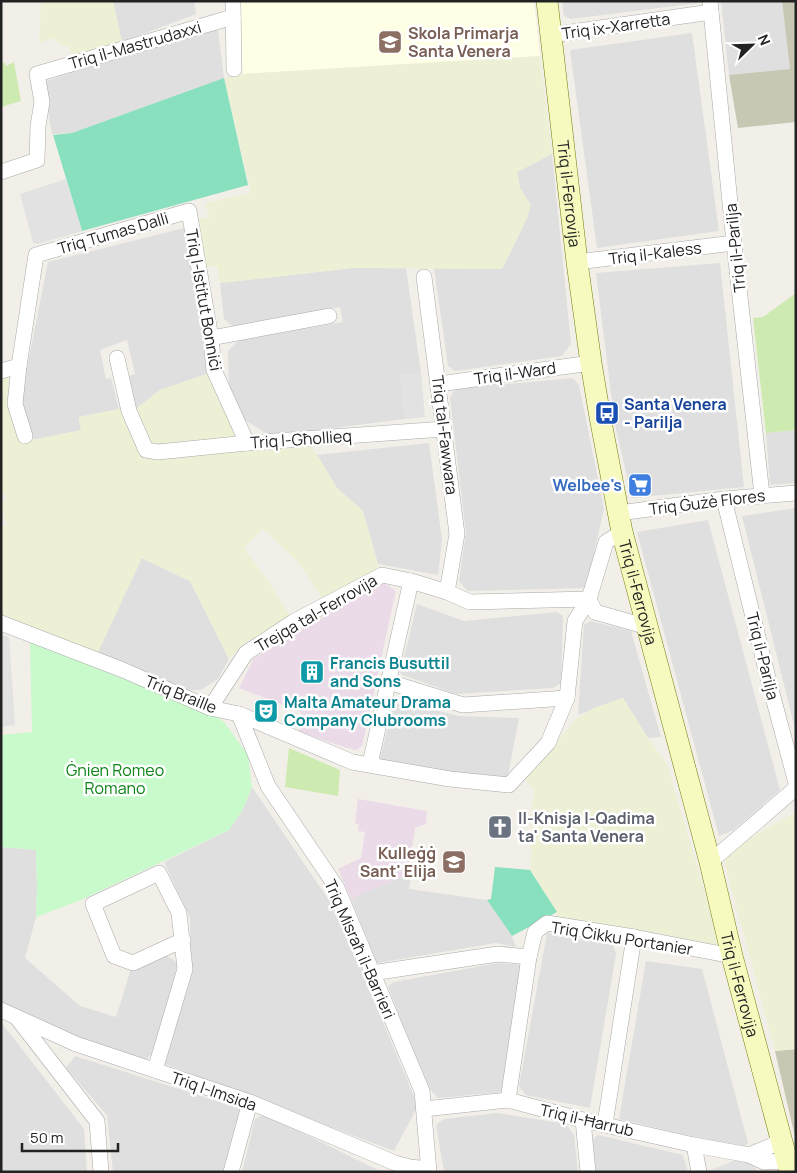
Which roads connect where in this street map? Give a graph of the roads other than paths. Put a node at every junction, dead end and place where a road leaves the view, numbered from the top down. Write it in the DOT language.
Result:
graph roads {
  1 [pos="233,1"];
  2 [pos="546,1"];
  3 [pos="711,6"];
  4 [pos="233,17"];
  5 [pos="551,36"];
  6 [pos="234,69"];
  7 [pos="1,172"];
  8 [pos="189,211"];
  9 [pos="734,243"];
  10 [pos="577,262"];
  11 [pos="424,277"];
  12 [pos="329,316"];
  13 [pos="211,338"];
  14 [pos="117,358"];
  15 [pos="591,363"];
  16 [pos="19,366"];
  17 [pos="1,371"];
  18 [pos="439,384"];
  19 [pos="444,429"];
  20 [pos="25,436"];
  21 [pos="247,443"];
  22 [pos="796,493"];
  23 [pos="762,495"];
  24 [pos="724,499"];
  25 [pos="621,522"];
  26 [pos="411,581"];
  27 [pos="447,592"];
  28 [pos="589,599"];
  29 [pos="1,623"];
  30 [pos="648,627"];
  31 [pos="389,682"];
  32 [pos="567,698"];
  33 [pos="210,708"];
  34 [pos="239,714"];
  35 [pos="370,764"];
  36 [pos="796,783"];
  37 [pos="796,788"];
  38 [pos="710,862"];
  39 [pos="634,937"];
  40 [pos="183,940"];
  41 [pos="732,956"];
  42 [pos="529,957"];
  43 [pos="372,973"];
  44 [pos="1,1010"];
  45 [pos="16,1017"];
  46 [pos="155,1070"];
  47 [pos="508,1100"];
  48 [pos="250,1102"];
  49 [pos="424,1110"];
  50 [pos="583,1120"];
  51 [pos="605,1124"];
  52 [pos="781,1139"];
  53 [pos="694,1145"];
  54 [pos="749,1155"];
  55 [pos="789,1167"];
  56 [pos="393,1168"];
  57 [pos="428,1170"];
  58 [pos="101,1172"];
  59 [pos="231,1172"];
  60 [pos="588,1172"];
  61 [pos="699,1172"];
  1 -- 4 [label="street"];
  2 -- 5 [label="main road, Triq il-Ferrovija"];
  3 -- 5 [label="street, Triq ix-Xarretta"];
  3 -- 9 [label="street, Triq il-Parilja"];
  4 -- 6 [label="street"];
  4 -- 7 [label="street, Triq il-Mastrudaxxi"];
  5 -- 10 [label="main road, Triq il-Ferrovija"];
  8 -- 13 [label="street, Triq l-Istitut Bonniċi"];
  8 -- 16 [label="street, Triq Tumas Dalli"];
  9 -- 10 [label="street, Triq il-Kaless"];
  9 -- 23 [label="street, Triq il-Parilja"];
  10 -- 15 [label="main road, Triq il-Ferrovija"];
  11 -- 18 [label="street, Triq tal-Fawwara"];
  12 -- 13 [label="street"];
  13 -- 21 [label="street, Triq l-Istitut Bonniċi"];
  14 -- 21 [label="street, Triq l-Għollieq"];
  15 -- 18 [label="street, Triq il-Ward"];
  15 -- 25 [label="main road, Triq il-Ferrovija"];
  16 -- 17 [label="street"];
  16 -- 20 [label="street"];
  18 -- 19 [label="street, Triq tal-Fawwara"];
  19 -- 21 [label="street, Triq l-Għollieq"];
  19 -- 27 [label="street, Triq tal-Fawwara"];
  22 -- 23 [label="street, Triq Ġużè Flores"];
  23 -- 24 [label="street, Triq Ġużè Flores"];
  24 -- 25 [label="street, Triq Ġużè Flores"];
  24 -- 36 [label="street, Triq il-Parilja"];
  25 -- 28 [label="street"];
  25 -- 30 [label="main road, Triq il-Ferrovija"];
  26 -- 27 [label="street, Trejqa tal-Ferrovija"];
  26 -- 31 [label="street"];
  26 -- 33 [label="street, Trejqa tal-Ferrovija"];
  27 -- 28 [label="street, Trejqa tal-Ferrovija"];
  28 -- 30 [label="street"];
  28 -- 32 [label="street"];
  29 -- 33 [label="street, Triq Braille"];
  30 -- 38 [label="main road, Triq il-Ferrovija"];
  31 -- 32 [label="street"];
  31 -- 35 [label="street"];
  32 -- 35 [label="street, Triq Braille"];
  33 -- 34 [label="street, Triq Braille"];
  34 -- 35 [label="street, Triq Braille"];
  34 -- 43 [label="street, Triq Misraħ il-Barrieri"];
  37 -- 38 [label="street"];
  38 -- 41 [label="main road, Triq il-Ferrovija"];
  39 -- 41 [label="street, Triq Ċikku Portanier"];
  39 -- 42 [label="street, Triq Ċikku Portanier"];
  39 -- 51 [label="street"];
  40 -- 40 [label="street"];
  40 -- 46 [label="street"];
  41 -- 52 [label="main road, Triq il-Ferrovija"];
  42 -- 43 [label="street"];
  42 -- 47 [label="street, Triq Ċikku Portanier"];
  43 -- 49 [label="street, Triq Misraħ il-Barrieri"];
  44 -- 45 [label="street, Triq l-Imsida"];
  45 -- 46 [label="street, Triq l-Imsida"];
  45 -- 58 [label="street"];
  46 -- 48 [label="street, Triq l-Imsida"];
  47 -- 49 [label="street, Triq il-Ħarrub"];
  47 -- 50 [label="street, Triq il-Ħarrub"];
  48 -- 56 [label="street, Triq l-Imsida"];
  48 -- 59 [label="street"];
  49 -- 57 [label="street, Triq Misraħ il-Barrieri"];
  50 -- 51 [label="street, Triq il-Ħarrub"];
  50 -- 60 [label="street"];
  51 -- 53 [label="street, Triq il-Ħarrub"];
  52 -- 54 [label="street"];
  52 -- 55 [label="main road, Triq il-Ferrovija"];
  53 -- 54 [label="street, Triq il-Ħarrub"];
  53 -- 61 [label="street"];
  54 -- 55 [label="street, Triq il-Ħarrub"];
  56 -- 57 [label="street, Triq l-Imsida"];
}
